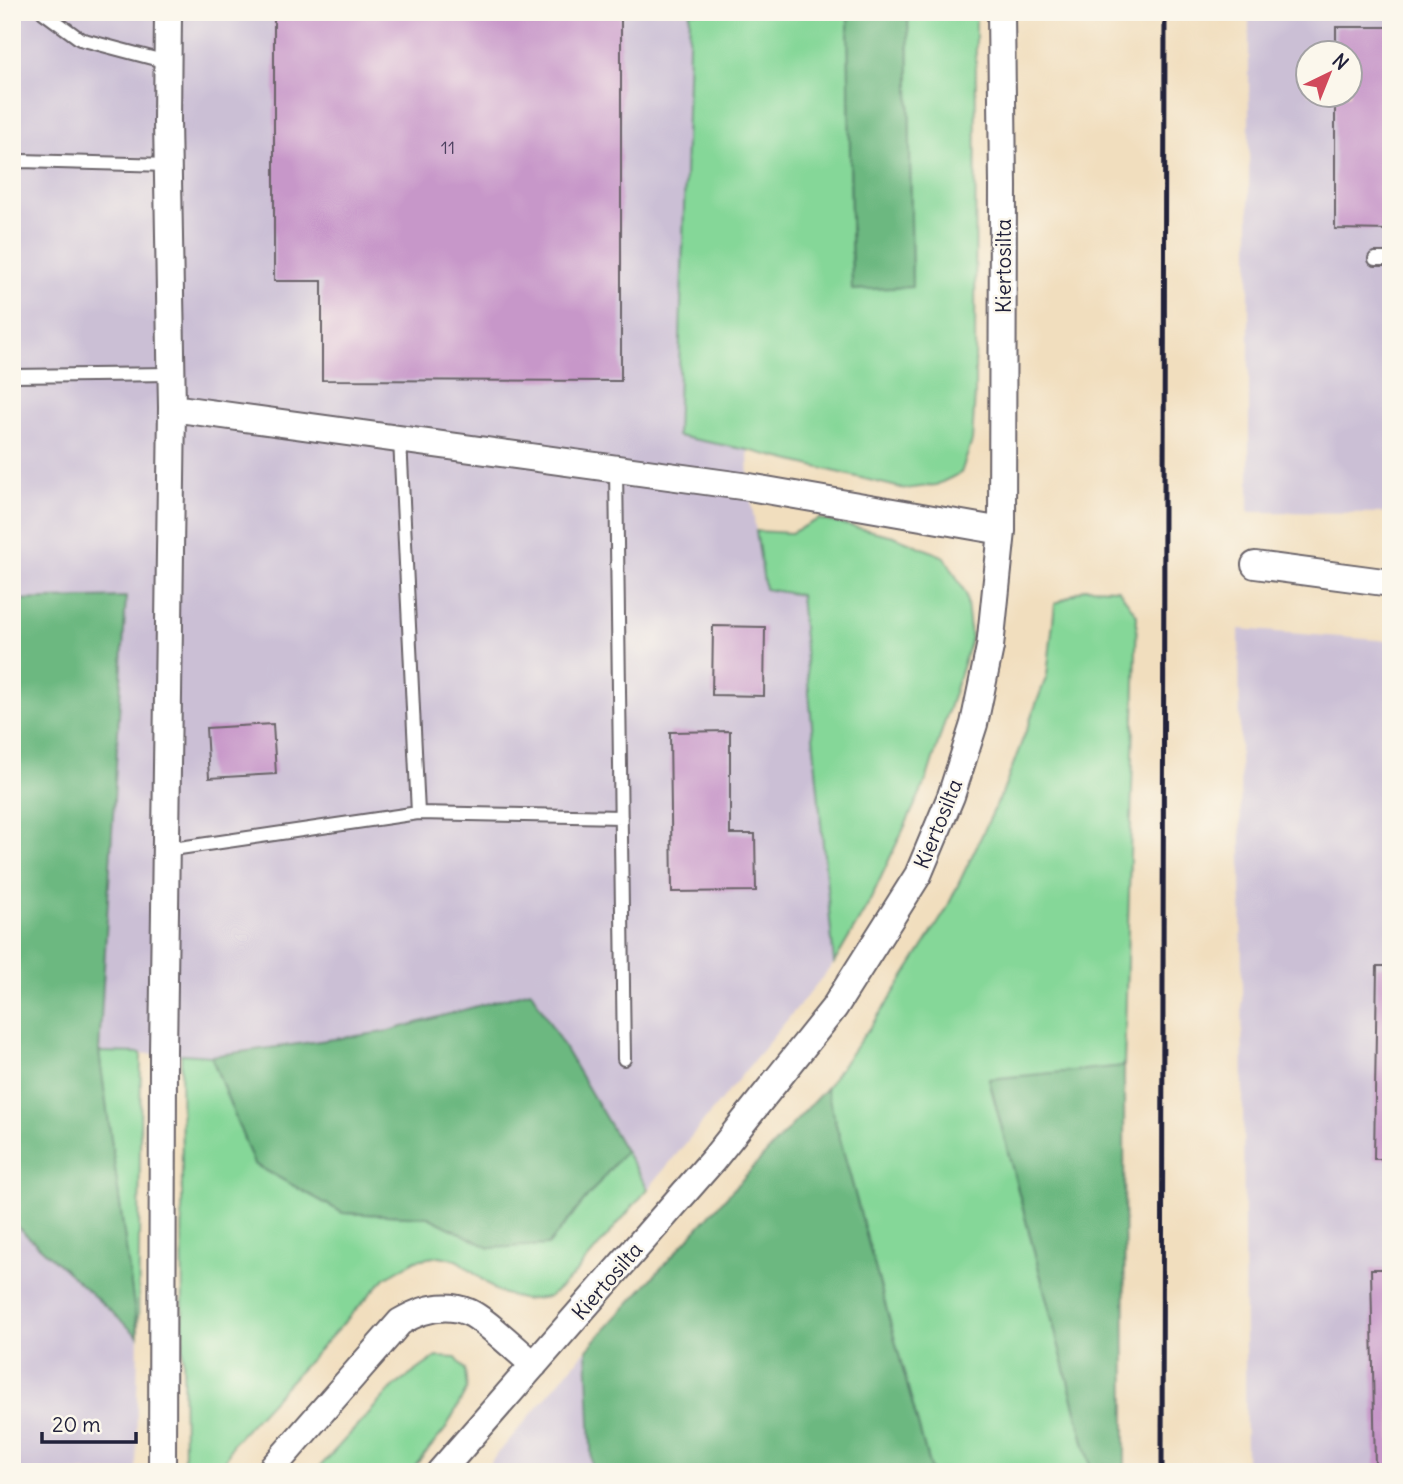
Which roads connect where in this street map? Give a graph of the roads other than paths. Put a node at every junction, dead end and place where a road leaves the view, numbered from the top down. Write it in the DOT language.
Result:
graph roads {
  1 [pos="43,12"];
  2 [pos="167,12"];
  3 [pos="1000,12"];
  4 [pos="167,62"];
  5 [pos="12,164"];
  6 [pos="168,165"];
  7 [pos="1375,259"];
  8 [pos="1391,259"];
  9 [pos="172,374"];
  10 [pos="12,376"];
  11 [pos="172,408"];
  12 [pos="400,439"];
  13 [pos="616,468"];
  14 [pos="1002,531"];
  15 [pos="1255,565"];
  16 [pos="1391,583"];
  17 [pos="418,813"];
  18 [pos="621,817"];
  19 [pos="166,850"];
  20 [pos="624,1059"];
  21 [pos="534,1365"];
  22 [pos="162,1472"];
  23 [pos="269,1472"];
  24 [pos="440,1472"];
  1 -- 4 [label="lane"];
  2 -- 4 [label="street"];
  3 -- 14 [label="street, Kiertosilta"];
  4 -- 6 [label="street"];
  5 -- 6 [label="lane"];
  6 -- 9 [label="street"];
  7 -- 8 [label="lane"];
  9 -- 10 [label="lane"];
  9 -- 11 [label="street"];
  11 -- 12 [label="street"];
  11 -- 19 [label="street"];
  12 -- 13 [label="street"];
  12 -- 17 [label="lane"];
  13 -- 14 [label="street"];
  13 -- 18 [label="lane"];
  14 -- 21 [label="street, Kiertosilta"];
  15 -- 16 [label="street"];
  17 -- 18 [label="lane"];
  17 -- 19 [label="lane"];
  18 -- 20 [label="lane"];
  19 -- 22 [label="street"];
  21 -- 23 [label="street"];
  21 -- 24 [label="street, Kiertosilta"];
}
